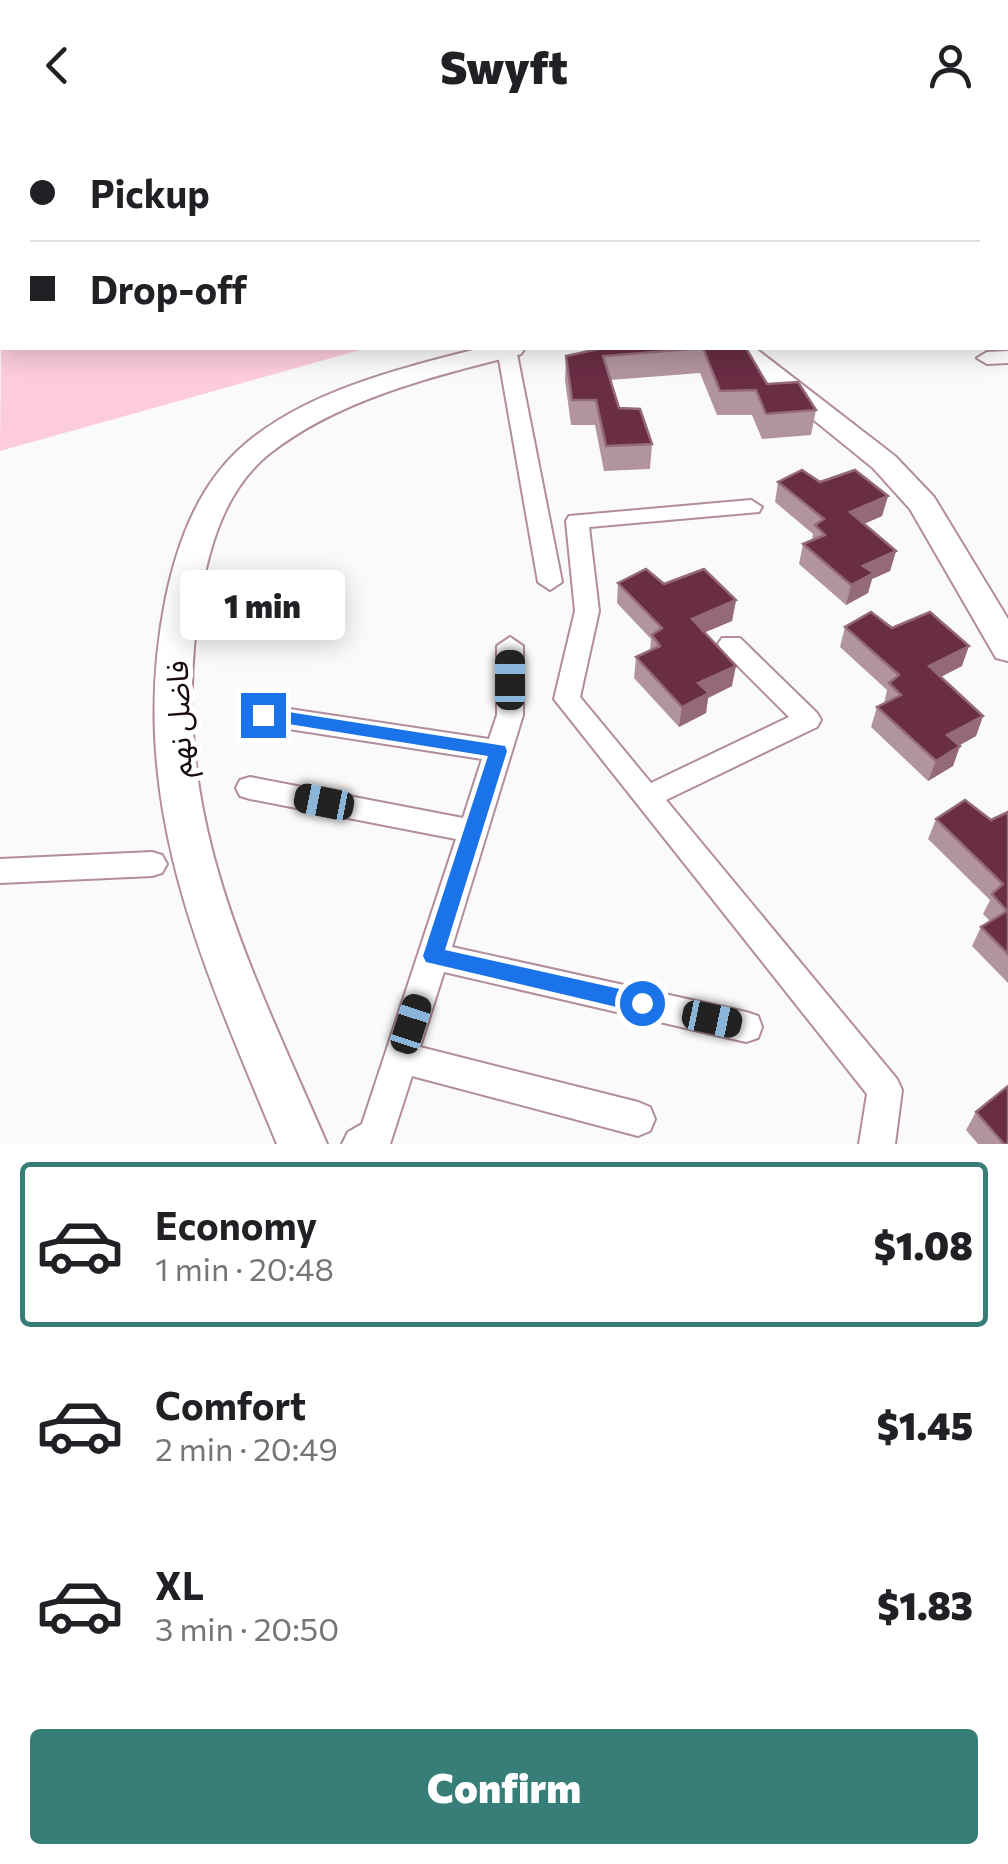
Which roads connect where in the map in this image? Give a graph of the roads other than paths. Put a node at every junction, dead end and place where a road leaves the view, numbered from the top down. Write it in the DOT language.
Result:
graph roads {
  1 [pos="503,350"];
  2 [pos="509,350"];
  3 [pos="742,350"];
  4 [pos="1008,357"];
  5 [pos="987,358"];
  6 [pos="750,507"];
  7 [pos="550,582"];
  8 [pos="731,644"];
  9 [pos="510,646"];
  10 [pos="1008,649"];
  11 [pos="263,715"];
  12 [pos="498,751"];
  13 [pos="250,788"];
  14 [pos="647,797"];
  15 [pos="473,830"];
  16 [pos="152,864"];
  17 [pos="0,871"];
  18 [pos="433,956"];
  19 [pos="746,1027"];
  20 [pos="400,1058"];
  21 [pos="638,1120"];
  22 [pos="302,1144"];
  23 [pos="360,1144"];
  24 [pos="877,1144"];
  1 -- 22 [label="street, فاضل نهم"];
  2 -- 7 [label="street"];
  3 -- 10 [label="street"];
  4 -- 5 [label="street"];
  6 -- 14 [label="street"];
  8 -- 14 [label="street"];
  9 -- 12 [label="street"];
  11 -- 12 [label="street"];
  12 -- 15 [label="street"];
  13 -- 15 [label="street"];
  14 -- 24 [label="street"];
  15 -- 18 [label="street"];
  16 -- 17 [label="street"];
  18 -- 19 [label="street"];
  18 -- 20 [label="street"];
  20 -- 21 [label="street"];
  20 -- 23 [label="street"];
}
